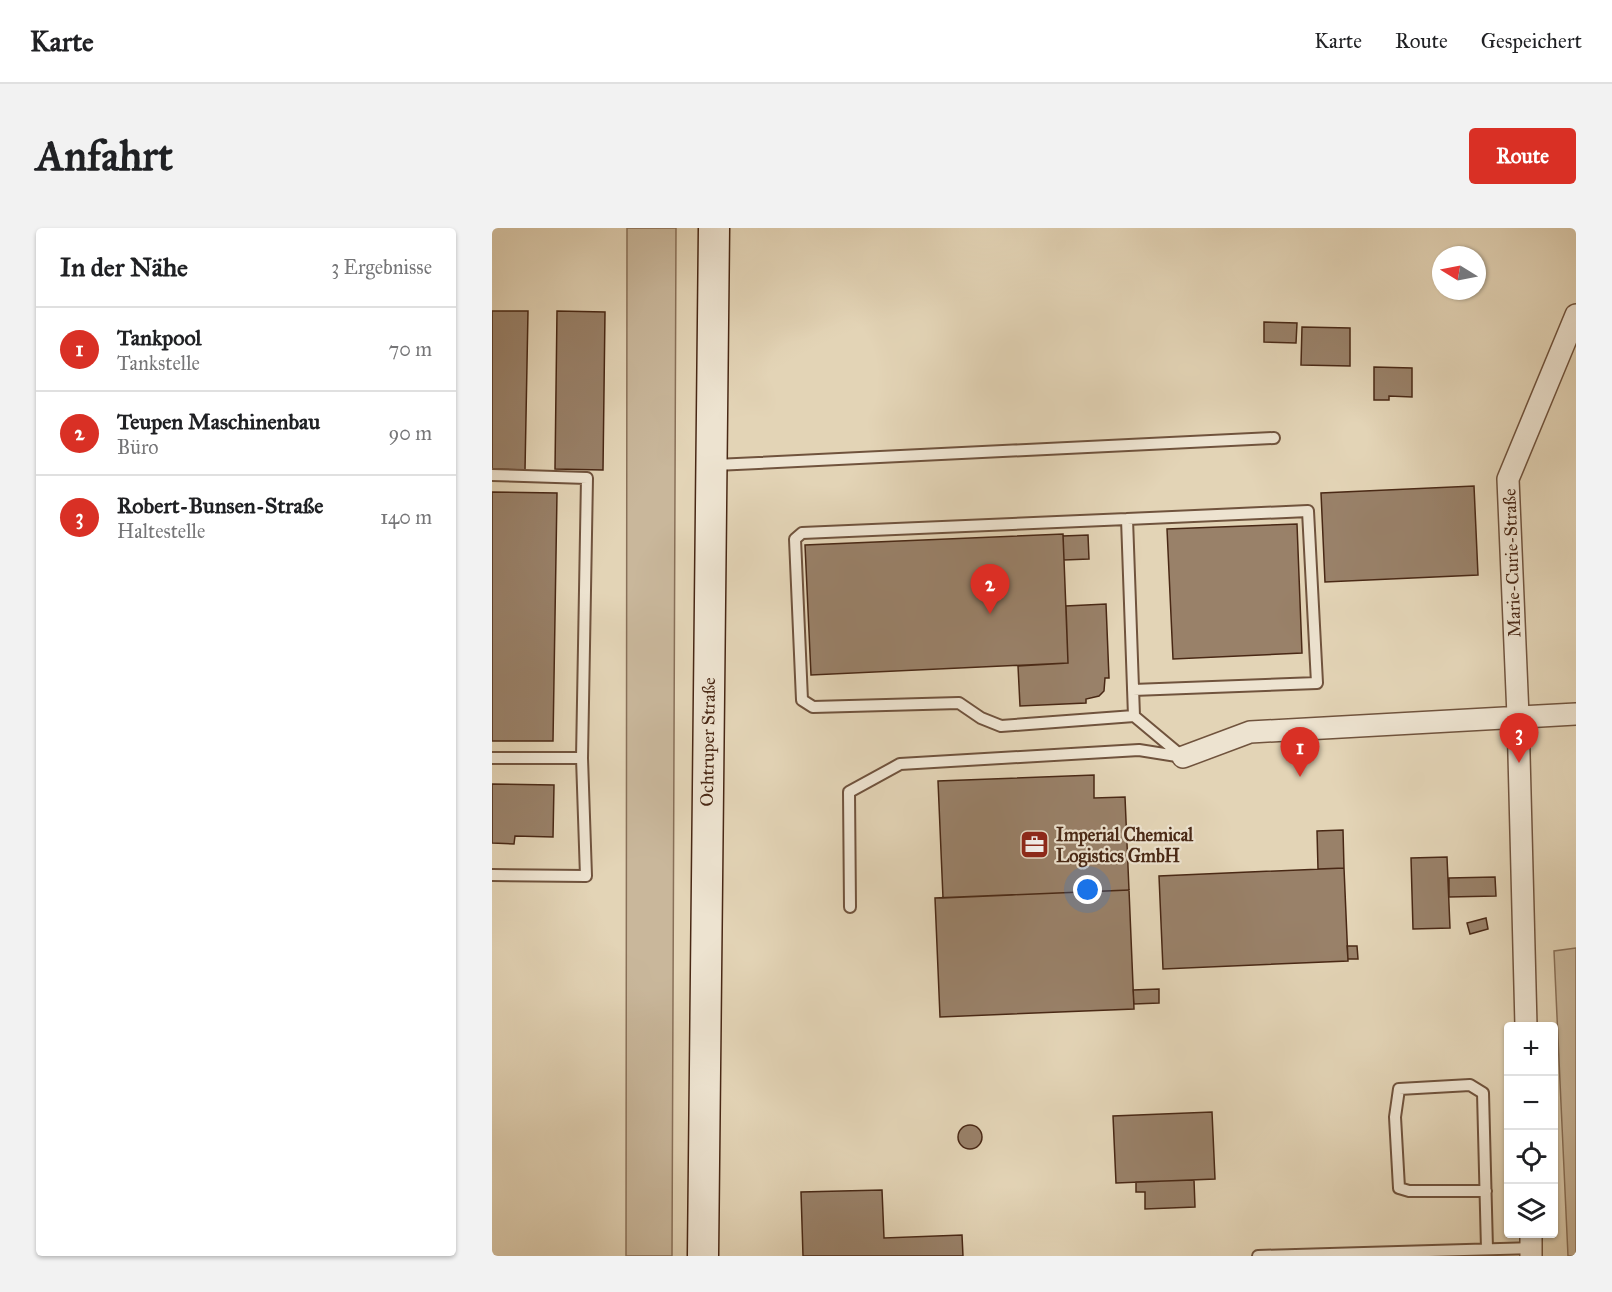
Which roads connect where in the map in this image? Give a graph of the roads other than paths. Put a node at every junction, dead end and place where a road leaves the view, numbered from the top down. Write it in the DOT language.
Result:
graph roads {
  1 [pos="714,228"];
  2 [pos="1576,315"];
  3 [pos="1274,438"];
  4 [pos="711,465"];
  5 [pos="492,476"];
  6 [pos="1127,519"];
  7 [pos="1133,690"];
  8 [pos="1576,714"];
  9 [pos="1134,716"];
  10 [pos="1518,716"];
  11 [pos="1183,757"];
  12 [pos="492,758"];
  13 [pos="582,758"];
  14 [pos="492,874"];
  15 [pos="850,907"];
  16 [pos="1526,1022"];
  17 [pos="1486,1191"];
  18 [pos="1531,1246"];
  19 [pos="1487,1249"];
  20 [pos="703,1256"];
  21 [pos="1258,1256"];
  1 -- 4 [label="main road, Ochtruper Straße"];
  2 -- 10 [label="street, Marie-Curie-Straße"];
  3 -- 4 [label="lane"];
  4 -- 20 [label="main road, Ochtruper Straße"];
  5 -- 13 [label="lane"];
  6 -- 7 [label="lane"];
  6 -- 7 [label="lane"];
  6 -- 9 [label="lane"];
  7 -- 9 [label="lane"];
  8 -- 10 [label="street"];
  9 -- 11 [label="lane"];
  10 -- 11 [label="street"];
  10 -- 16 [label="street, Marie-Curie-Straße"];
  11 -- 15 [label="lane"];
  12 -- 13 [label="lane"];
  13 -- 14 [label="lane"];
  17 -- 17 [label="lane"];
  17 -- 19 [label="lane"];
  18 -- 19 [label="lane"];
  19 -- 21 [label="lane"];
}
